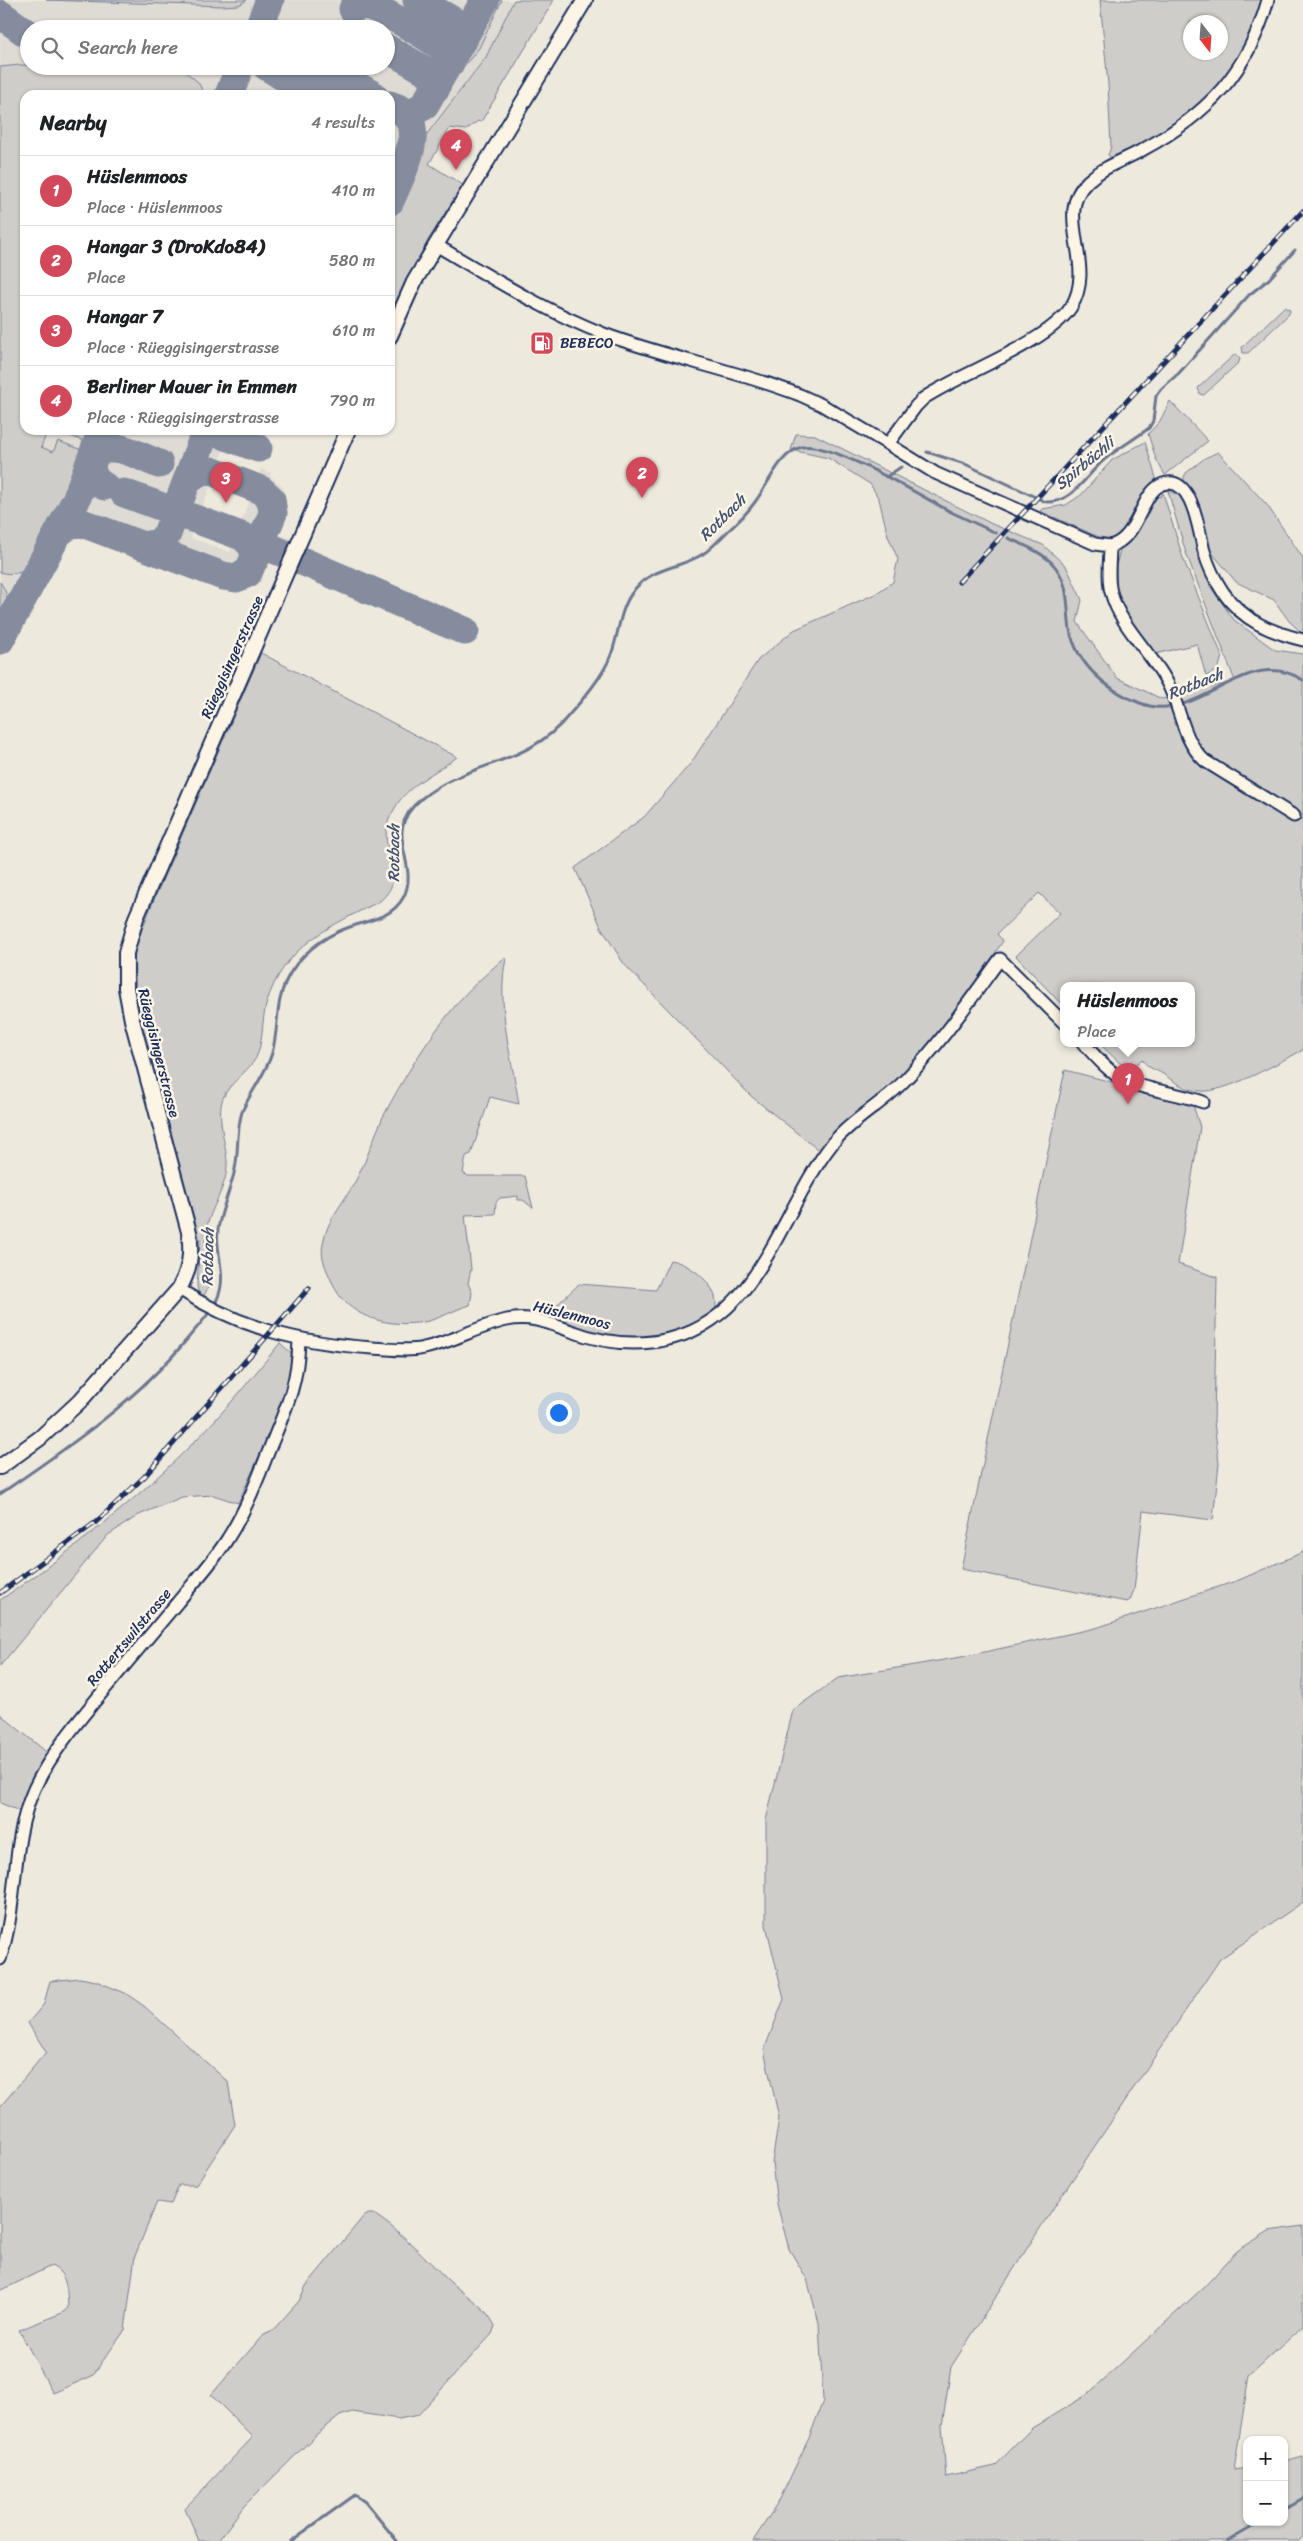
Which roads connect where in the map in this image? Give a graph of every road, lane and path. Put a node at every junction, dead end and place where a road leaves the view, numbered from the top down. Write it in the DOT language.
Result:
graph roads {
  1 [pos="585,0"];
  2 [pos="1268,0"];
  3 [pos="436,245"];
  4 [pos="395,325"];
  5 [pos="346,435"];
  6 [pos="888,444"];
  7 [pos="1110,546"];
  8 [pos="1303,640"];
  9 [pos="1294,816"];
  10 [pos="1060,1019"];
  11 [pos="1087,1047"];
  12 [pos="1203,1102"];
  13 [pos="179,1289"];
  14 [pos="299,1340"];
  15 [pos="0,1467"];
  16 [pos="0,1959"];
  1 -- 3 [label="main road"];
  2 -- 6 [label="street"];
  3 -- 4 [label="main road"];
  3 -- 6 [label="street"];
  5 -- 13 [label="main road, Rüeggisingerstrasse"];
  6 -- 7 [label="street"];
  7 -- 8 [label="street"];
  7 -- 9 [label="street"];
  10 -- 14 [label="street, Hüslenmoos"];
  11 -- 12 [label="street"];
  13 -- 14 [label="street, Hüslenmoos"];
  13 -- 15 [label="main road, Rüeggisingerstrasse"];
  14 -- 16 [label="street, Rottertswilstrasse"];
}
